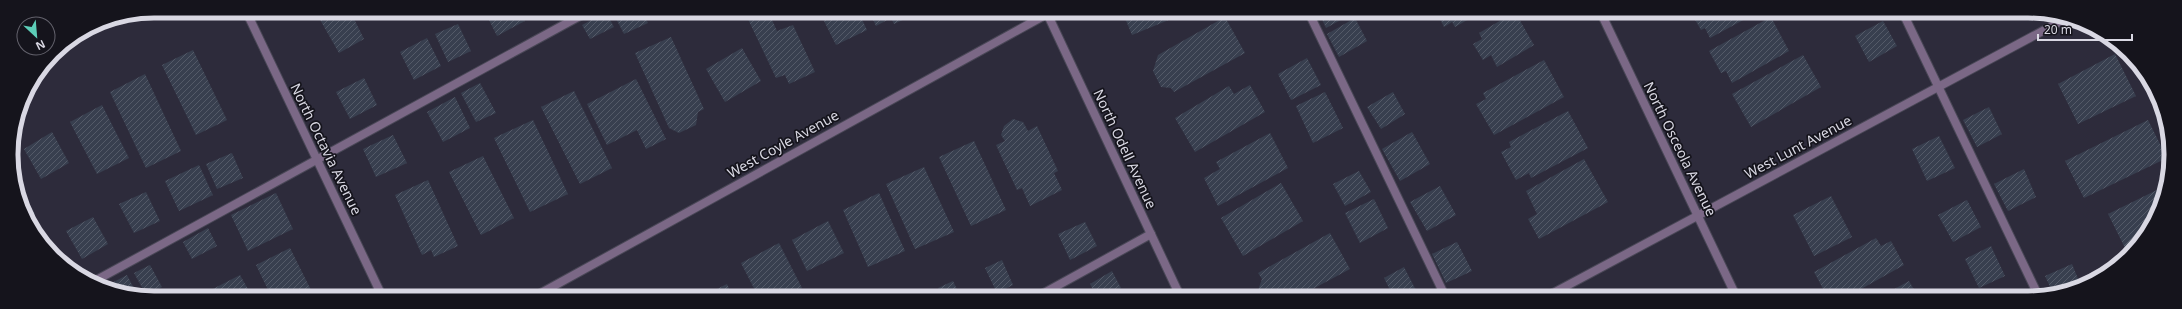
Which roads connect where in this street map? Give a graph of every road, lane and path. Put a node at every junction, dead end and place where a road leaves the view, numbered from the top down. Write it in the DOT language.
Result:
graph roads {
  1 [pos="249,18"];
  2 [pos="576,18"];
  3 [pos="1035,18"];
  4 [pos="1049,18"];
  5 [pos="1311,18"];
  6 [pos="1603,18"];
  7 [pos="1905,18"];
  8 [pos="2059,22"];
  9 [pos="1938,87"];
  10 [pos="317,159"];
  11 [pos="1698,216"];
  12 [pos="1151,234"];
  13 [pos="98,279"];
  14 [pos="380,291"];
  15 [pos="545,291"];
  16 [pos="1048,291"];
  17 [pos="1178,291"];
  18 [pos="1443,291"];
  19 [pos="1557,291"];
  20 [pos="1734,291"];
  21 [pos="2036,291"];
  1 -- 10 [label="street, North Octavia Avenue"];
  2 -- 10 [label="street"];
  3 -- 15 [label="street, West Coyle Avenue"];
  4 -- 12 [label="street, North Odell Avenue"];
  5 -- 18 [label="street"];
  6 -- 11 [label="street, North Osceola Avenue"];
  7 -- 9 [label="street"];
  8 -- 9 [label="street, West Lunt Avenue"];
  9 -- 11 [label="street, West Lunt Avenue"];
  9 -- 21 [label="street"];
  10 -- 13 [label="street"];
  10 -- 14 [label="street, North Octavia Avenue"];
  11 -- 19 [label="street, West Lunt Avenue"];
  11 -- 20 [label="street, North Osceola Avenue"];
  12 -- 16 [label="street"];
  12 -- 17 [label="street, North Odell Avenue"];
}
